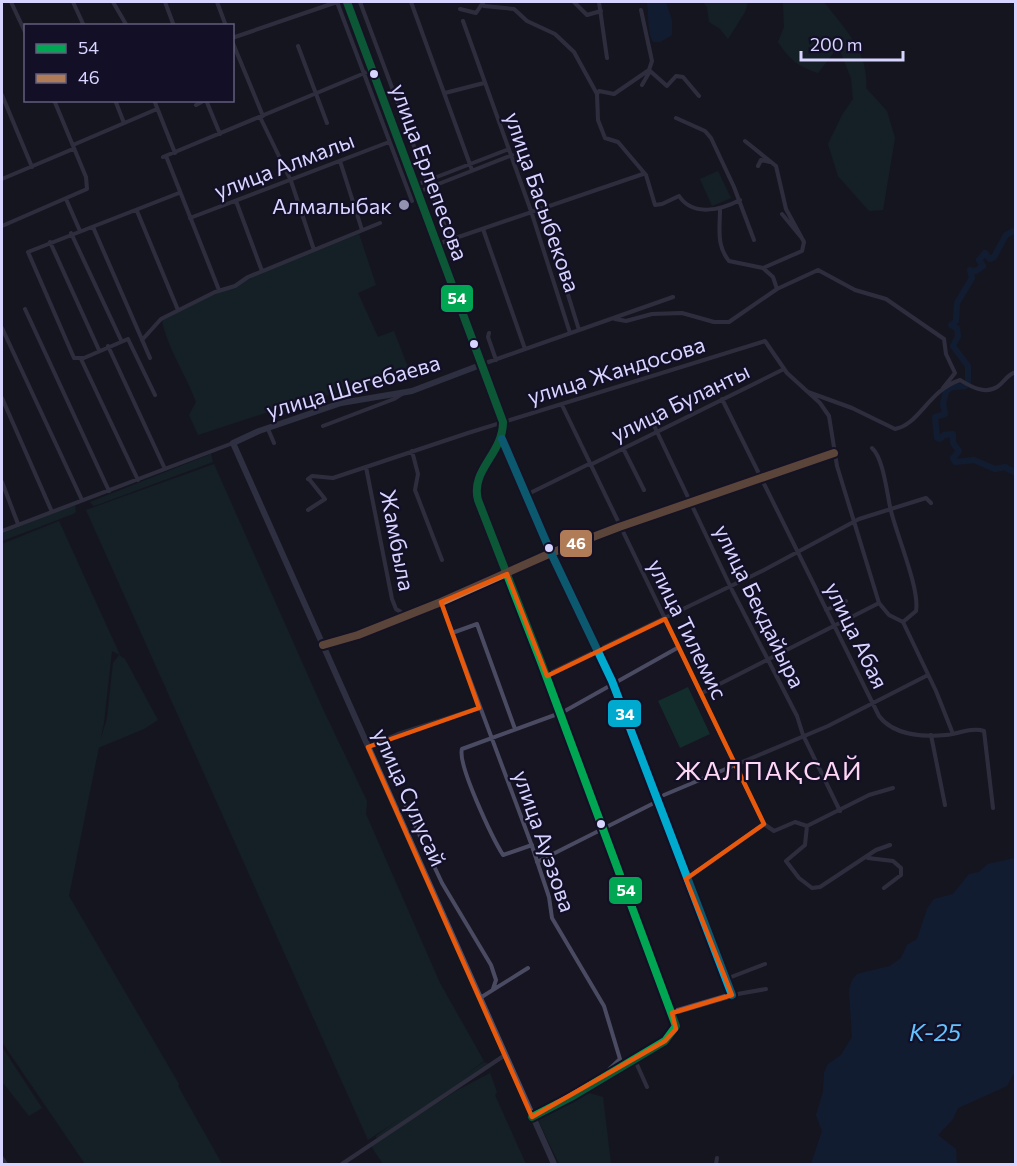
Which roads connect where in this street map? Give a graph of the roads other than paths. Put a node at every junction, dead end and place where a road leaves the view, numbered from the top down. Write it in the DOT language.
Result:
graph roads {
  1 [pos="11,2"];
  2 [pos="74,2"];
  3 [pos="112,2"];
  4 [pos="165,2"];
  5 [pos="217,2"];
  6 [pos="337,2"];
  7 [pos="347,2"];
  8 [pos="360,2"];
  9 [pos="411,2"];
  10 [pos="574,2"];
  11 [pos="599,2"];
  12 [pos="482,3"];
  13 [pos="460,9"];
  14 [pos="641,10"];
  15 [pos="601,11"];
  16 [pos="463,21"];
  17 [pos="83,24"];
  18 [pos="126,24"];
  19 [pos="173,24"];
  20 [pos="225,24"];
  21 [pos="24,30"];
  22 [pos="234,39"];
  23 [pos="234,45"];
  24 [pos="298,46"];
  25 [pos="606,58"];
  26 [pos="373,70"];
  27 [pos="650,71"];
  28 [pos="364,74"];
  29 [pos="484,82"];
  30 [pos="642,85"];
  31 [pos="598,92"];
  32 [pos="316,93"];
  33 [pos="445,93"];
  34 [pos="2,95"];
  35 [pos="699,96"];
  36 [pos="55,102"];
  37 [pos="116,102"];
  38 [pos="155,102"];
  39 [pos="201,102"];
  40 [pos="206,102"];
  41 [pos="196,105"];
  42 [pos="157,109"];
  43 [pos="262,117"];
  44 [pos="676,118"];
  45 [pos="124,123"];
  46 [pos="327,123"];
  47 [pos="220,134"];
  48 [pos="746,141"];
  49 [pos="389,142"];
  50 [pos="73,147"];
  51 [pos="509,149"];
  52 [pos="175,153"];
  53 [pos="492,155"];
  54 [pos="512,155"];
  55 [pos="340,161"];
  56 [pos="494,162"];
  57 [pos="470,164"];
  58 [pos="758,165"];
  59 [pos="776,166"];
  60 [pos="32,167"];
  61 [pos="472,170"];
  62 [pos="644,174"];
  63 [pos="2,179"];
  64 [pos="291,181"];
  65 [pos="427,181"];
  66 [pos="430,187"];
  67 [pos="417,188"];
  68 [pos="180,193"];
  69 [pos="66,199"];
  70 [pos="740,200"];
  71 [pos="236,201"];
  72 [pos="412,201"];
  73 [pos="541,208"];
  74 [pos="720,209"];
  75 [pos="137,210"];
  76 [pos="531,211"];
  77 [pos="782,214"];
  78 [pos="190,218"];
  79 [pos="380,223"];
  80 [pos="2,226"];
  81 [pos="93,227"];
  82 [pos="483,229"];
  83 [pos="362,230"];
  84 [pos="80,231"];
  85 [pos="71,233"];
  86 [pos="450,240"];
  87 [pos="754,240"];
  88 [pos="803,240"];
  89 [pos="50,242"];
  90 [pos="438,244"];
  91 [pos="314,250"];
  92 [pos="763,268"];
  93 [pos="262,271"];
  94 [pos="777,289"];
  95 [pos="219,290"];
  96 [pos="673,297"];
  97 [pos="25,309"];
  98 [pos="178,310"];
  99 [pos="615,319"];
  100 [pos="2,328"];
  101 [pos="579,330"];
  102 [pos="489,333"];
  103 [pos="570,333"];
  104 [pos="121,340"];
  105 [pos="142,340"];
  106 [pos="108,346"];
  107 [pos="525,349"];
  108 [pos="99,350"];
  109 [pos="150,358"];
  110 [pos="81,359"];
  111 [pos="496,360"];
  112 [pos="483,364"];
  113 [pos="784,369"];
  114 [pos="1016,372"];
  115 [pos="943,388"];
  116 [pos="406,392"];
  117 [pos="807,392"];
  118 [pos="155,395"];
  119 [pos="2,398"];
  120 [pos="722,399"];
  121 [pos="562,405"];
  122 [pos="650,417"];
  123 [pos="503,422"];
  124 [pos="323,426"];
  125 [pos="268,428"];
  126 [pos="657,431"];
  127 [pos="502,439"];
  128 [pos="233,443"];
  129 [pos="274,443"];
  130 [pos="623,448"];
  131 [pos="872,448"];
  132 [pos="412,452"];
  133 [pos="834,453"];
  134 [pos="590,464"];
  135 [pos="366,467"];
  136 [pos="165,469"];
  137 [pos="352,471"];
  138 [pos="333,474"];
  139 [pos="761,477"];
  140 [pos="138,480"];
  141 [pos="2,482"];
  142 [pos="644,490"];
  143 [pos="109,491"];
  144 [pos="526,494"];
  145 [pos="82,500"];
  146 [pos="693,502"];
  147 [pos="931,503"];
  148 [pos="890,507"];
  149 [pos="308,510"];
  150 [pos="52,512"];
  151 [pos="854,520"];
  152 [pos="18,524"];
  153 [pos="619,527"];
  154 [pos="2,531"];
  155 [pos="797,551"];
  156 [pos="551,554"];
  157 [pos="442,560"];
  158 [pos="507,574"];
  159 [pos="730,586"];
  160 [pos="846,600"];
  161 [pos="441,602"];
  162 [pos="879,603"];
  163 [pos="826,610"];
  164 [pos="404,615"];
  165 [pos="665,618"];
  166 [pos="903,622"];
  167 [pos="834,626"];
  168 [pos="452,633"];
  169 [pos="323,645"];
  170 [pos="679,647"];
  171 [pos="598,652"];
  172 [pos="768,659"];
  173 [pos="546,675"];
  174 [pos="928,675"];
  175 [pos="613,684"];
  176 [pos="702,693"];
  177 [pos="872,703"];
  178 [pos="479,708"];
  179 [pos="560,713"];
  180 [pos="515,729"];
  181 [pos="953,734"];
  182 [pos="803,735"];
  183 [pos="931,735"];
  184 [pos="491,738"];
  185 [pos="368,747"];
  186 [pos="736,764"];
  187 [pos="893,788"];
  188 [pos="664,795"];
  189 [pos="658,801"];
  190 [pos="404,802"];
  191 [pos="945,806"];
  192 [pos="993,808"];
  193 [pos="840,811"];
  194 [pos="764,824"];
  195 [pos="807,826"];
  196 [pos="603,828"];
  197 [pos="532,845"];
  198 [pos="890,845"];
  199 [pos="867,858"];
  200 [pos="537,861"];
  201 [pos="686,879"];
  202 [pos="884,888"];
  203 [pos="765,964"];
  204 [pos="528,968"];
  205 [pos="726,980"];
  206 [pos="493,989"];
  207 [pos="766,989"];
  208 [pos="732,995"];
  209 [pos="479,999"];
  210 [pos="671,1013"];
  211 [pos="505,1055"];
  212 [pos="634,1058"];
  213 [pos="601,1077"];
  214 [pos="647,1087"];
  215 [pos="532,1117"];
  216 [pos="2,1158"];
  217 [pos="717,1158"];
  218 [pos="6,1164"];
  219 [pos="342,1164"];
  220 [pos="554,1164"];
  221 [pos="716,1164"];
  1 -- 21 [label="street"];
  2 -- 17 [label="street"];
  3 -- 18 [label="street"];
  4 -- 19 [label="street"];
  5 -- 20 [label="street"];
  6 -- 22 [label="street"];
  6 -- 28 [label="street"];
  7 -- 26 [label="street, улица Ерлепесова"];
  8 -- 65 [label="street"];
  9 -- 33 [label="street"];
  10 -- 15 [label="street"];
  11 -- 15 [label="street"];
  12 -- 13 [label="street"];
  12 -- 31 [label="street"];
  14 -- 27 [label="street"];
  15 -- 25 [label="street"];
  16 -- 29 [label="street, улица Басыбекова"];
  23 -- 43 [label="street"];
  24 -- 32 [label="street"];
  26 -- 28 [label="street"];
  26 -- 67 [label="street, улица Ерлепесова"];
  27 -- 30 [label="street"];
  27 -- 31 [label="street"];
  27 -- 35 [label="street"];
  28 -- 32 [label="street"];
  28 -- 49 [label="street"];
  29 -- 33 [label="street"];
  29 -- 51 [label="street, улица Басыбекова"];
  31 -- 62 [label="street"];
  32 -- 43 [label="street"];
  32 -- 46 [label="street"];
  33 -- 57 [label="street"];
  34 -- 60 [label="street"];
  36 -- 50 [label="street"];
  37 -- 45 [label="street"];
  38 -- 42 [label="street"];
  39 -- 41 [label="street"];
  40 -- 47 [label="street"];
  42 -- 45 [label="street"];
  42 -- 52 [label="street"];
  43 -- 47 [label="street"];
  43 -- 64 [label="street"];
  44 -- 70 [label="street"];
  45 -- 50 [label="street"];
  47 -- 52 [label="street"];
  48 -- 59 [label="street"];
  49 -- 55 [label="street, улица Алмалы"];
  49 -- 72 [label="street"];
  50 -- 60 [label="street"];
  50 -- 69 [label="street"];
  51 -- 53 [label="street"];
  51 -- 54 [label="street, улица Басыбекова"];
  52 -- 68 [label="street"];
  53 -- 56 [label="street"];
  53 -- 57 [label="street"];
  54 -- 56 [label="street"];
  54 -- 76 [label="street, улица Басыбекова"];
  55 -- 64 [label="street, улица Алмалы"];
  55 -- 83 [label="street"];
  56 -- 61 [label="street"];
  57 -- 61 [label="street"];
  57 -- 65 [label="street"];
  58 -- 59 [label="street"];
  59 -- 88 [label="street"];
  60 -- 63 [label="street"];
  61 -- 66 [label="street"];
  62 -- 73 [label="street"];
  62 -- 74 [label="street"];
  64 -- 71 [label="street, улица Алмалы"];
  64 -- 91 [label="street"];
  65 -- 67 [label="street"];
  66 -- 67 [label="street"];
  66 -- 86 [label="street"];
  67 -- 90 [label="street, улица Ерлепесова"];
  68 -- 75 [label="street"];
  68 -- 78 [label="street"];
  69 -- 80 [label="street"];
  69 -- 84 [label="street"];
  70 -- 74 [label="street"];
  70 -- 87 [label="street"];
  71 -- 78 [label="street, улица Алмалы"];
  71 -- 93 [label="street"];
  73 -- 76 [label="street"];
  73 -- 101 [label="street, улица Басыбекова"];
  74 -- 92 [label="street"];
  75 -- 81 [label="street"];
  75 -- 98 [label="street"];
  76 -- 82 [label="street"];
  76 -- 103 [label="street, улица Басыбекова"];
  77 -- 88 [label="street"];
  78 -- 95 [label="street"];
  79 -- 83 [label="street"];
  81 -- 84 [label="street"];
  81 -- 105 [label="street"];
  82 -- 86 [label="street"];
  82 -- 107 [label="street"];
  83 -- 91 [label="street"];
  84 -- 85 [label="street"];
  85 -- 89 [label="street"];
  85 -- 104 [label="street"];
  86 -- 90 [label="street"];
  88 -- 92 [label="street"];
  89 -- 108 [label="street"];
  89 -- 110 [label="street"];
  90 -- 112 [label="street, улица Ерлепесова"];
  91 -- 93 [label="street"];
  92 -- 94 [label="street"];
  93 -- 95 [label="street"];
  94 -- 99 [label="street"];
  94 -- 115 [label="street"];
  95 -- 98 [label="street"];
  96 -- 99 [label="street"];
  97 -- 143 [label="street"];
  98 -- 105 [label="street"];
  99 -- 101 [label="street"];
  100 -- 145 [label="street"];
  101 -- 103 [label="street"];
  102 -- 111 [label="street"];
  103 -- 107 [label="street"];
  104 -- 106 [label="street"];
  104 -- 118 [label="street"];
  105 -- 109 [label="street"];
  106 -- 108 [label="street"];
  106 -- 136 [label="street"];
  107 -- 111 [label="street"];
  108 -- 110 [label="street"];
  110 -- 140 [label="street"];
  111 -- 112 [label="street"];
  112 -- 116 [label="street, улица Шегебаева"];
  112 -- 123 [label="street, улица Ерлепесова"];
  113 -- 117 [label="street"];
  113 -- 120 [label="street, улица Буланты"];
  113 -- 121 [label="street, улица Жандосова"];
  114 -- 115 [label="street"];
  115 -- 117 [label="street"];
  116 -- 124 [label="street"];
  116 -- 125 [label="street, улица Шегебаева"];
  117 -- 133 [label="street"];
  119 -- 150 [label="street"];
  120 -- 126 [label="street, улица Буланты"];
  120 -- 139 [label="street, улица Абая"];
  121 -- 123 [label="street, улица Жандосова"];
  121 -- 134 [label="street, улица Тилемис"];
  122 -- 126 [label="street, улица Бекдайыра"];
  123 -- 127 [label="street"];
  123 -- 132 [label="street, улица Жандосова"];
  125 -- 128 [label="street, улица Шегебаева"];
  125 -- 129 [label="street"];
  126 -- 130 [label="street, улица Буланты"];
  126 -- 146 [label="street, улица Бекдайыра"];
  127 -- 144 [label="street"];
  127 -- 158 [label="street"];
  128 -- 136 [label="street"];
  128 -- 169 [label="street, улица Сулусай"];
  130 -- 134 [label="street, улица Буланты"];
  130 -- 142 [label="street"];
  131 -- 148 [label="street"];
  132 -- 135 [label="street, улица Жандосова"];
  132 -- 157 [label="street"];
  133 -- 139 [label="street"];
  133 -- 151 [label="street"];
  134 -- 144 [label="street, улица Буланты"];
  134 -- 153 [label="street, улица Тилемис"];
  135 -- 137 [label="street, улица Жандосова"];
  135 -- 164 [label="street, Жамбыла"];
  136 -- 140 [label="street"];
  137 -- 138 [label="street"];
  137 -- 149 [label="street, улица Жандосова"];
  139 -- 146 [label="street"];
  139 -- 155 [label="street, улица Абая"];
  140 -- 143 [label="street"];
  141 -- 152 [label="street"];
  143 -- 145 [label="street"];
  144 -- 156 [label="street"];
  145 -- 150 [label="street"];
  146 -- 153 [label="street"];
  146 -- 159 [label="street, улица Бекдайыра"];
  147 -- 148 [label="street"];
  148 -- 151 [label="street"];
  148 -- 166 [label="street"];
  150 -- 152 [label="street"];
  151 -- 155 [label="street"];
  151 -- 162 [label="street"];
  152 -- 154 [label="street"];
  153 -- 156 [label="street"];
  153 -- 165 [label="street, улица Тилемис"];
  155 -- 159 [label="street"];
  155 -- 163 [label="street, улица Абая"];
  156 -- 158 [label="street"];
  156 -- 171 [label="street"];
  158 -- 161 [label="street"];
  158 -- 173 [label="street"];
  159 -- 165 [label="street"];
  159 -- 172 [label="street, улица Бекдайыра"];
  160 -- 163 [label="street"];
  161 -- 164 [label="street"];
  161 -- 168 [label="street, улица Ауэзова"];
  162 -- 166 [label="street"];
  162 -- 167 [label="street"];
  163 -- 167 [label="street, улица Абая"];
  164 -- 169 [label="street"];
  165 -- 170 [label="street, улица Тилемис"];
  165 -- 171 [label="street"];
  166 -- 174 [label="street"];
  167 -- 172 [label="street"];
  167 -- 177 [label="street, улица Абая"];
  168 -- 178 [label="street, улица Ауэзова"];
  168 -- 180 [label="street"];
  169 -- 185 [label="street, улица Сулусай"];
  170 -- 175 [label="street"];
  170 -- 176 [label="street, улица Тилемис"];
  171 -- 173 [label="street"];
  171 -- 175 [label="street"];
  172 -- 176 [label="street"];
  172 -- 182 [label="street, улица Бекдайыра"];
  173 -- 179 [label="street"];
  174 -- 177 [label="street"];
  174 -- 181 [label="street"];
  175 -- 179 [label="street"];
  175 -- 189 [label="street"];
  176 -- 186 [label="street, улица Тилемис"];
  177 -- 182 [label="street"];
  177 -- 183 [label="street, улица Абая"];
  178 -- 184 [label="street, улица Ауэзова"];
  178 -- 185 [label="street"];
  179 -- 180 [label="street"];
  179 -- 196 [label="street"];
  180 -- 184 [label="street"];
  181 -- 183 [label="street, улица Абая"];
  181 -- 192 [label="street, улица Абая"];
  182 -- 186 [label="street"];
  182 -- 193 [label="street, улица Бекдайыра"];
  183 -- 191 [label="street"];
  184 -- 197 [label="street, улица Ауэзова"];
  184 -- 197 [label="street"];
  185 -- 209 [label="street, улица Сулусай"];
  186 -- 188 [label="street"];
  186 -- 194 [label="street, улица Тилемис"];
  187 -- 193 [label="street"];
  189 -- 196 [label="street"];
  189 -- 201 [label="street"];
  190 -- 206 [label="street"];
  193 -- 195 [label="street"];
  194 -- 195 [label="street"];
  194 -- 201 [label="street"];
  195 -- 199 [label="street"];
  196 -- 200 [label="street"];
  196 -- 210 [label="street"];
  197 -- 200 [label="street, улица Ауэзова"];
  198 -- 199 [label="street"];
  199 -- 202 [label="street"];
  200 -- 213 [label="street, улица Ауэзова"];
  201 -- 205 [label="street"];
  203 -- 205 [label="street"];
  204 -- 206 [label="street"];
  205 -- 208 [label="street"];
  206 -- 209 [label="street"];
  207 -- 208 [label="street"];
  208 -- 210 [label="street"];
  209 -- 211 [label="street, улица Сулусай"];
  210 -- 212 [label="street"];
  211 -- 215 [label="street, улица Сулусай"];
  211 -- 219 [label="street"];
  212 -- 213 [label="street"];
  212 -- 214 [label="street"];
  213 -- 215 [label="street"];
  215 -- 220 [label="street, улица Сулусай"];
  216 -- 218 [label="street"];
  217 -- 221 [label="street"];
}
